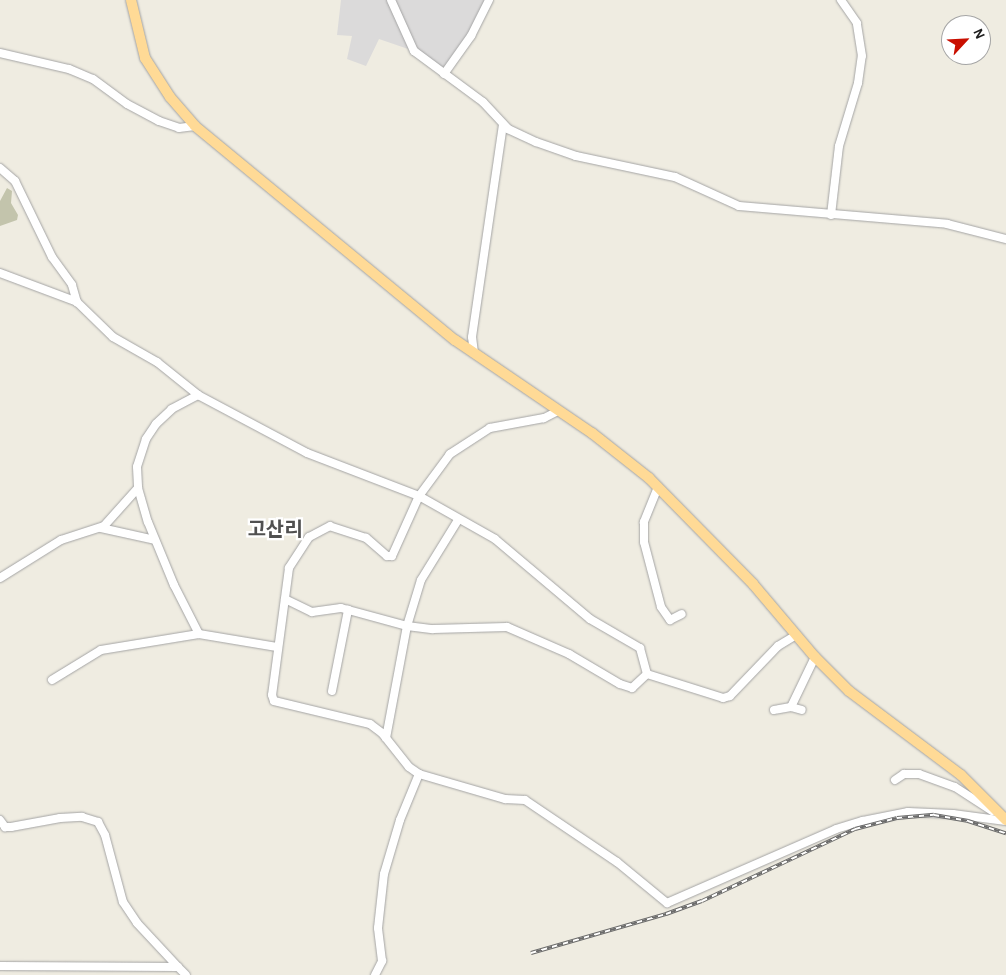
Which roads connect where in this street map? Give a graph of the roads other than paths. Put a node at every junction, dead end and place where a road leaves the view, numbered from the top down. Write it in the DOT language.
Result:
graph roads {
  1 [pos="131,0"];
  2 [pos="391,0"];
  3 [pos="489,0"];
  4 [pos="841,0"];
  5 [pos="0,54"];
  6 [pos="444,74"];
  7 [pos="503,124"];
  8 [pos="195,126"];
  9 [pos="0,168"];
  10 [pos="831,215"];
  11 [pos="1006,239"];
  12 [pos="0,273"];
  13 [pos="77,302"];
  14 [pos="474,353"];
  15 [pos="198,395"];
  16 [pos="558,411"];
  17 [pos="658,487"];
  18 [pos="138,488"];
  19 [pos="419,496"];
  20 [pos="458,520"];
  21 [pos="101,528"];
  22 [pos="155,540"];
  23 [pos="0,578"];
  24 [pos="285,599"];
  25 [pos="348,610"];
  26 [pos="682,614"];
  27 [pos="407,626"];
  28 [pos="199,634"];
  29 [pos="796,635"];
  30 [pos="277,647"];
  31 [pos="815,657"];
  32 [pos="648,674"];
  33 [pos="52,680"];
  34 [pos="332,691"];
  35 [pos="790,707"];
  36 [pos="774,710"];
  37 [pos="802,710"];
  38 [pos="386,738"];
  39 [pos="419,774"];
  40 [pos="895,780"];
  41 [pos="0,820"];
  42 [pos="1006,820"];
  43 [pos="0,966"];
  44 [pos="178,967"];
  45 [pos="186,975"];
  46 [pos="375,975"];
  1 -- 8 [label="main road"];
  2 -- 6 [label="street"];
  3 -- 6 [label="street"];
  4 -- 10 [label="street"];
  5 -- 8 [label="street"];
  6 -- 7 [label="street"];
  7 -- 10 [label="street"];
  7 -- 14 [label="street"];
  8 -- 14 [label="main road"];
  9 -- 13 [label="street"];
  10 -- 11 [label="street"];
  12 -- 13 [label="street"];
  13 -- 15 [label="street"];
  14 -- 16 [label="main road"];
  15 -- 18 [label="street"];
  15 -- 19 [label="street"];
  16 -- 17 [label="main road"];
  16 -- 19 [label="street"];
  17 -- 26 [label="street"];
  17 -- 29 [label="main road"];
  18 -- 21 [label="street"];
  18 -- 22 [label="street"];
  19 -- 20 [label="street"];
  19 -- 24 [label="street"];
  20 -- 27 [label="street"];
  20 -- 32 [label="street"];
  21 -- 22 [label="street"];
  21 -- 23 [label="street"];
  22 -- 28 [label="street"];
  24 -- 25 [label="street"];
  24 -- 30 [label="street"];
  25 -- 27 [label="street"];
  25 -- 34 [label="street"];
  27 -- 32 [label="street"];
  27 -- 38 [label="street"];
  28 -- 30 [label="street"];
  28 -- 33 [label="street"];
  29 -- 31 [label="main road"];
  29 -- 32 [label="street"];
  30 -- 38 [label="street"];
  31 -- 35 [label="street"];
  31 -- 42 [label="main road"];
  35 -- 36 [label="street"];
  35 -- 37 [label="street"];
  38 -- 39 [label="street"];
  39 -- 42 [label="street"];
  39 -- 46 [label="street"];
  40 -- 42 [label="street"];
  41 -- 44 [label="street"];
  43 -- 44 [label="street"];
  44 -- 45 [label="street"];
}
